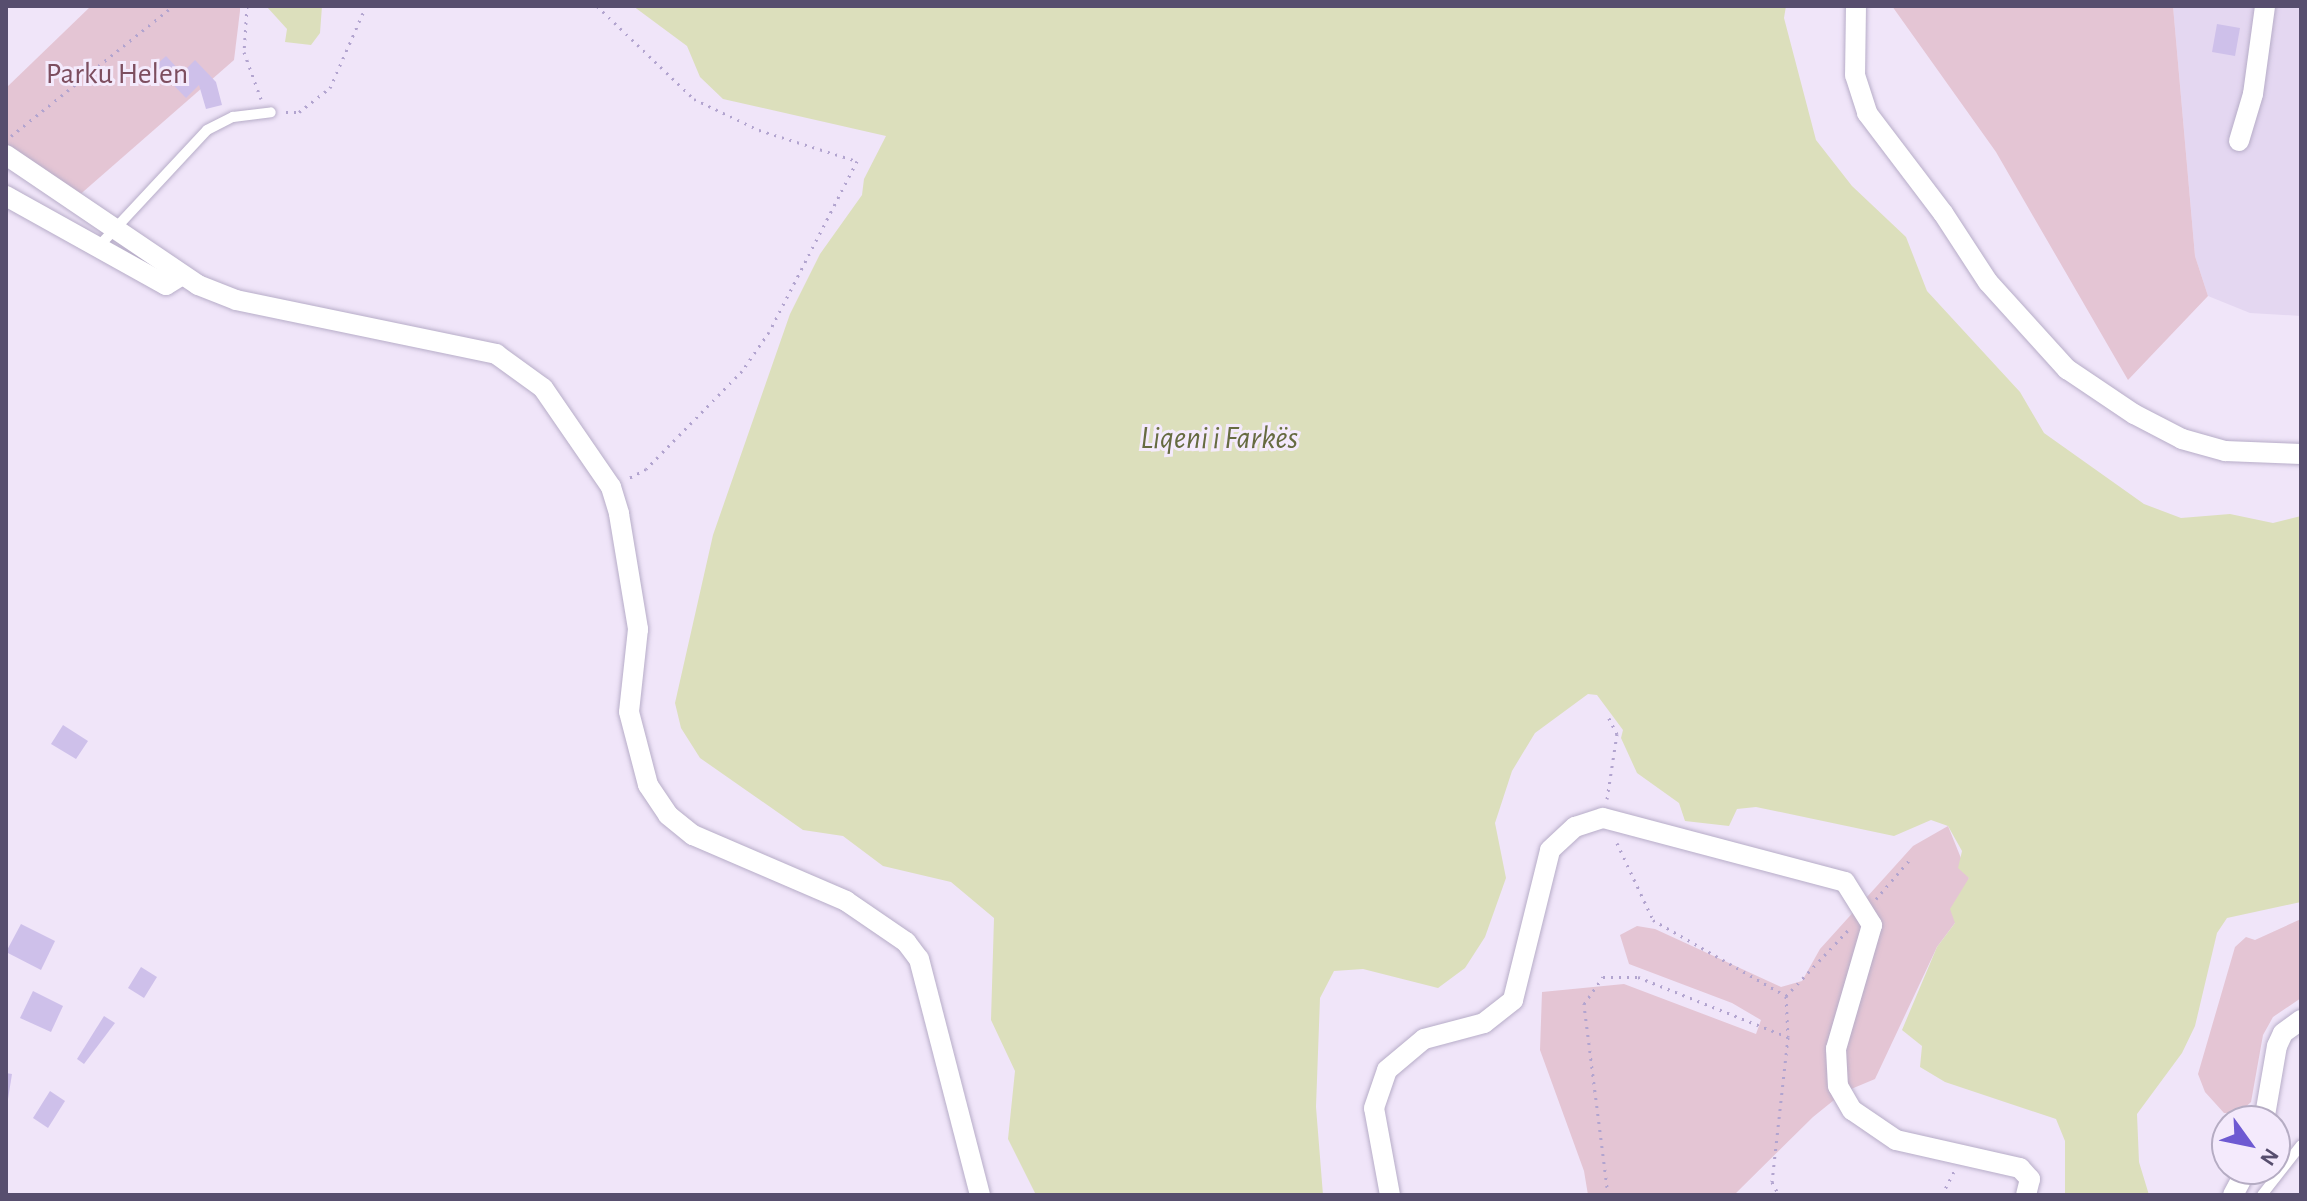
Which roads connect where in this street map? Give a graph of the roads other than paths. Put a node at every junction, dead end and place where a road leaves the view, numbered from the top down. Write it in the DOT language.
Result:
graph roads {
  1 [pos="1856,6"];
  2 [pos="2265,6"];
  3 [pos="271,112"];
  4 [pos="2239,141"];
  5 [pos="6,155"];
  6 [pos="6,196"];
  7 [pos="113,228"];
  8 [pos="99,246"];
  9 [pos="182,275"];
  10 [pos="2301,454"];
  11 [pos="2301,1020"];
  12 [pos="2267,1105"];
  13 [pos="2301,1145"];
  14 [pos="980,1195"];
  15 [pos="1390,1195"];
  16 [pos="2026,1195"];
  17 [pos="2262,1195"];
  1 -- 10 [label="street"];
  2 -- 4 [label="street"];
  3 -- 7 [label="lane"];
  5 -- 7 [label="street"];
  6 -- 8 [label="street"];
  7 -- 8 [label="lane"];
  7 -- 9 [label="street"];
  8 -- 9 [label="street"];
  9 -- 14 [label="street"];
  11 -- 12 [label="street"];
  13 -- 17 [label="lane"];
  15 -- 16 [label="street"];
}
